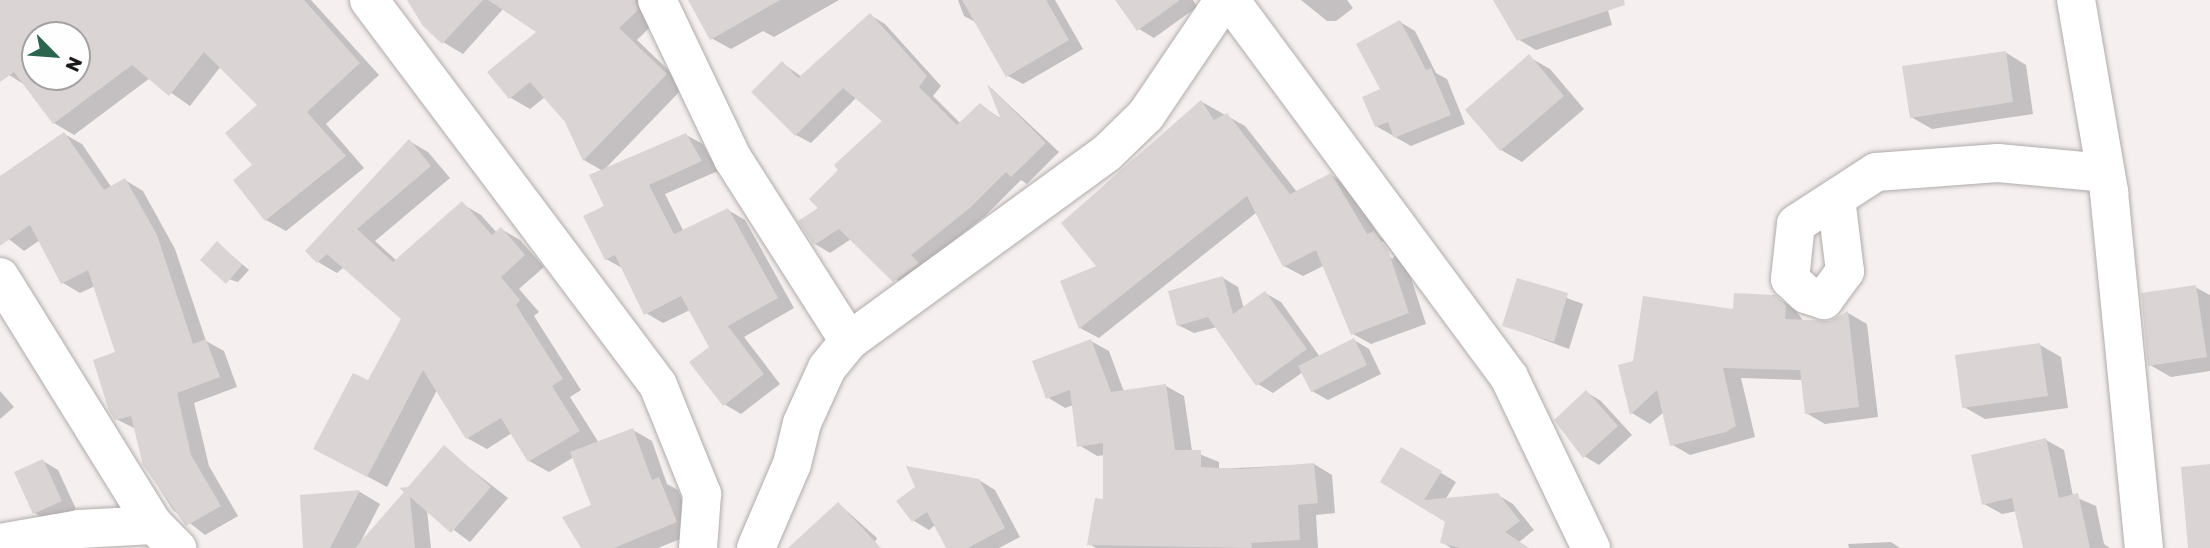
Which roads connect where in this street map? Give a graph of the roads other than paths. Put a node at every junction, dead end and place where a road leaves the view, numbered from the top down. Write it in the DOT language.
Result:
graph roads {
  1 [pos="369,0"];
  2 [pos="657,0"];
  3 [pos="1224,0"];
  4 [pos="1230,0"];
  5 [pos="2076,0"];
  6 [pos="2105,173"];
  7 [pos="1836,198"];
  8 [pos="0,277"];
  9 [pos="849,341"];
  10 [pos="165,537"];
  11 [pos="0,543"];
  12 [pos="698,548"];
  13 [pos="756,548"];
  14 [pos="1591,548"];
  15 [pos="2144,548"];
  1 -- 12 [label="street"];
  2 -- 9 [label="street"];
  3 -- 9 [label="street"];
  4 -- 14 [label="street"];
  5 -- 6 [label="street"];
  6 -- 7 [label="street"];
  6 -- 15 [label="street"];
  8 -- 10 [label="street"];
  9 -- 13 [label="street"];
  10 -- 11 [label="street"];
}
